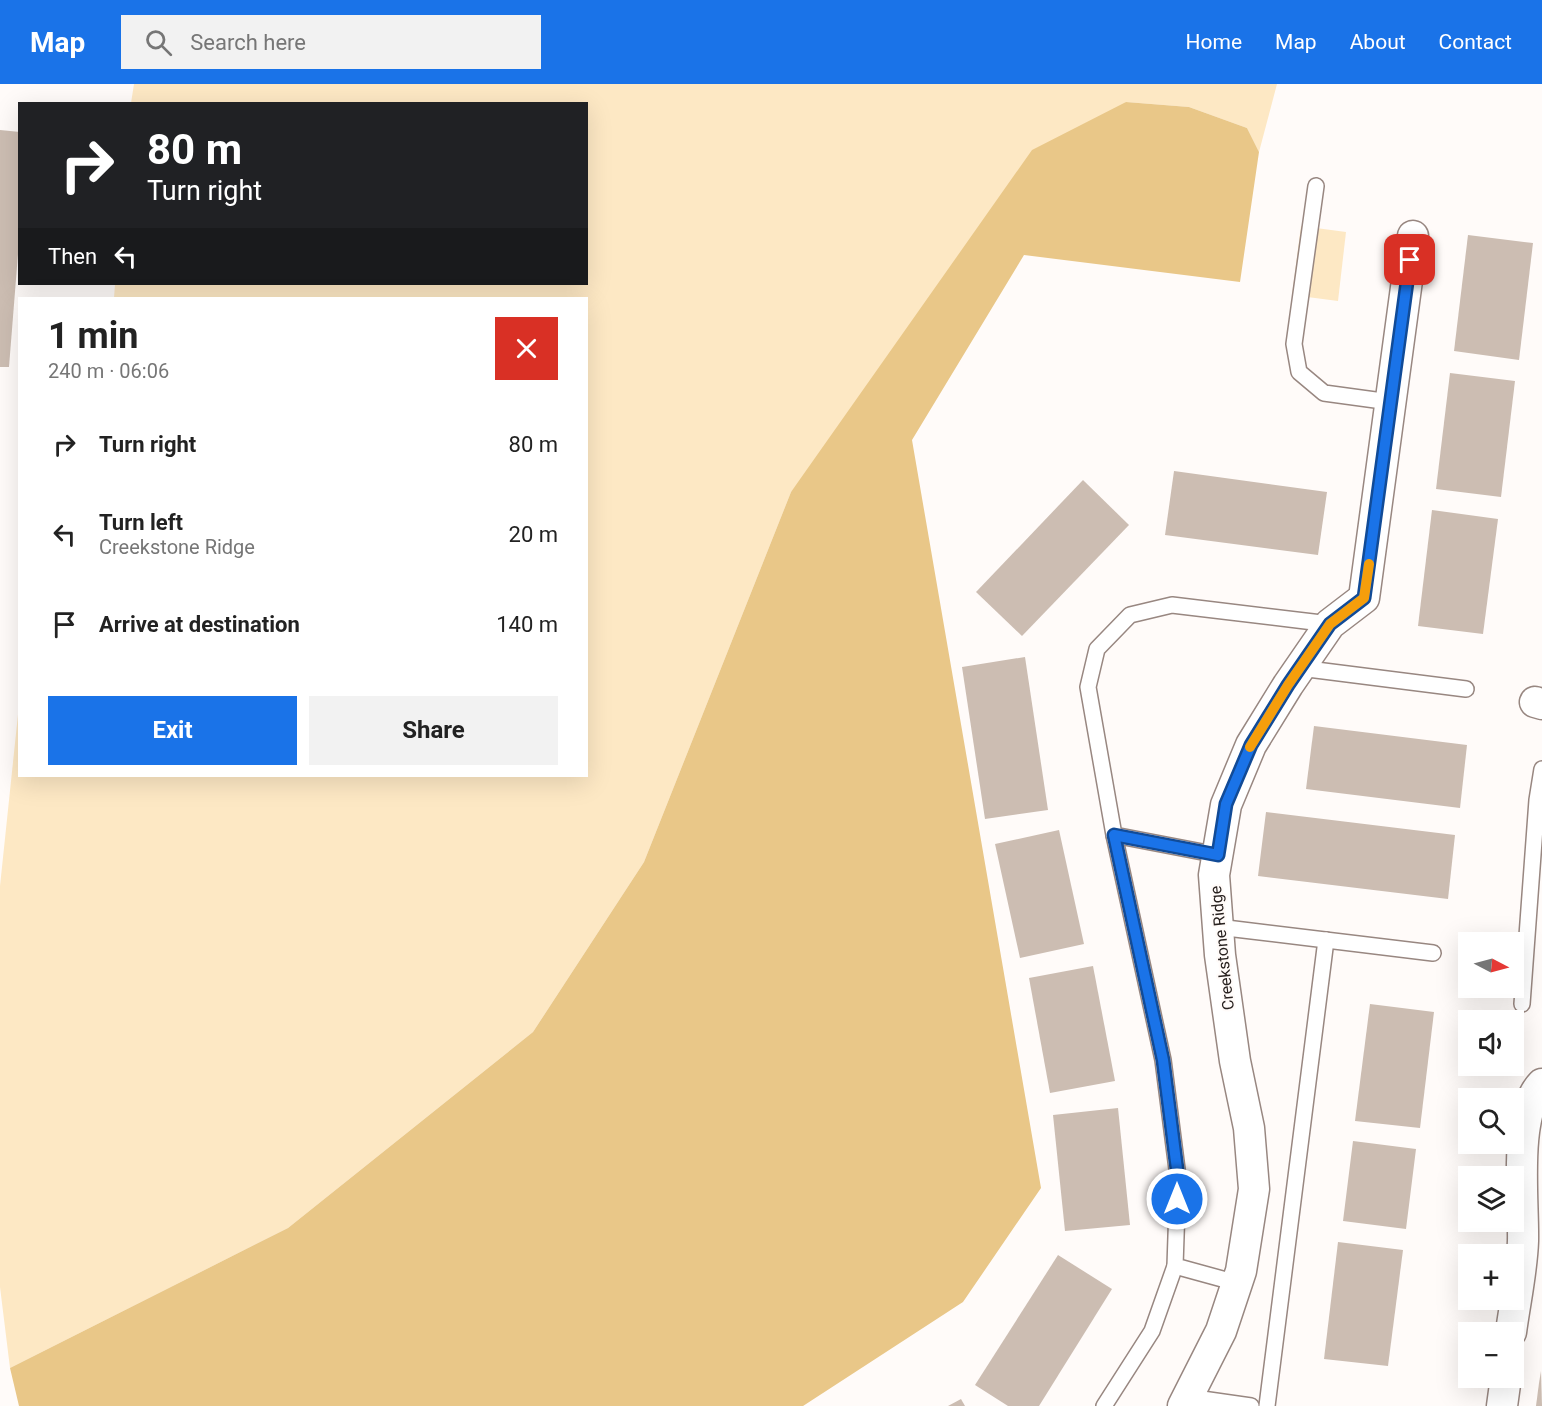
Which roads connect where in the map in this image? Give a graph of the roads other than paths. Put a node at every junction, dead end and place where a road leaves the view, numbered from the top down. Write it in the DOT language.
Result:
graph roads {
  1 [pos="1316,186"];
  2 [pos="1413,236"];
  3 [pos="1390,402"];
  4 [pos="1330,624"];
  5 [pos="1300,668"];
  6 [pos="1466,689"];
  7 [pos="1542,769"];
  8 [pos="1114,835"];
  9 [pos="1218,855"];
  10 [pos="1218,927"];
  11 [pos="1326,940"];
  12 [pos="1433,952"];
  13 [pos="1522,1004"];
  14 [pos="1542,1084"];
  15 [pos="1175,1266"];
  16 [pos="1237,1283"];
  17 [pos="1512,1322"];
  18 [pos="1504,1388"];
  19 [pos="1186,1402"];
  20 [pos="1104,1406"];
  21 [pos="1251,1406"];
  22 [pos="1268,1406"];
  23 [pos="1502,1406"];
  1 -- 3 [label="lane"];
  2 -- 3 [label="street, Creekstone Ridge"];
  3 -- 4 [label="street, Creekstone Ridge"];
  4 -- 5 [label="street, Creekstone Ridge"];
  4 -- 8 [label="lane"];
  5 -- 6 [label="lane"];
  5 -- 9 [label="street, Creekstone Ridge"];
  7 -- 13 [label="lane"];
  8 -- 9 [label="lane"];
  8 -- 15 [label="lane"];
  9 -- 10 [label="street, Creekstone Ridge"];
  10 -- 11 [label="lane"];
  10 -- 16 [label="street, Creekstone Ridge"];
  11 -- 12 [label="lane"];
  11 -- 22 [label="lane"];
  14 -- 17 [label="street"];
  15 -- 16 [label="lane"];
  15 -- 20 [label="lane"];
  16 -- 19 [label="street, Creekstone Ridge"];
  18 -- 23 [label="street"];
  19 -- 21 [label="lane"];
}
